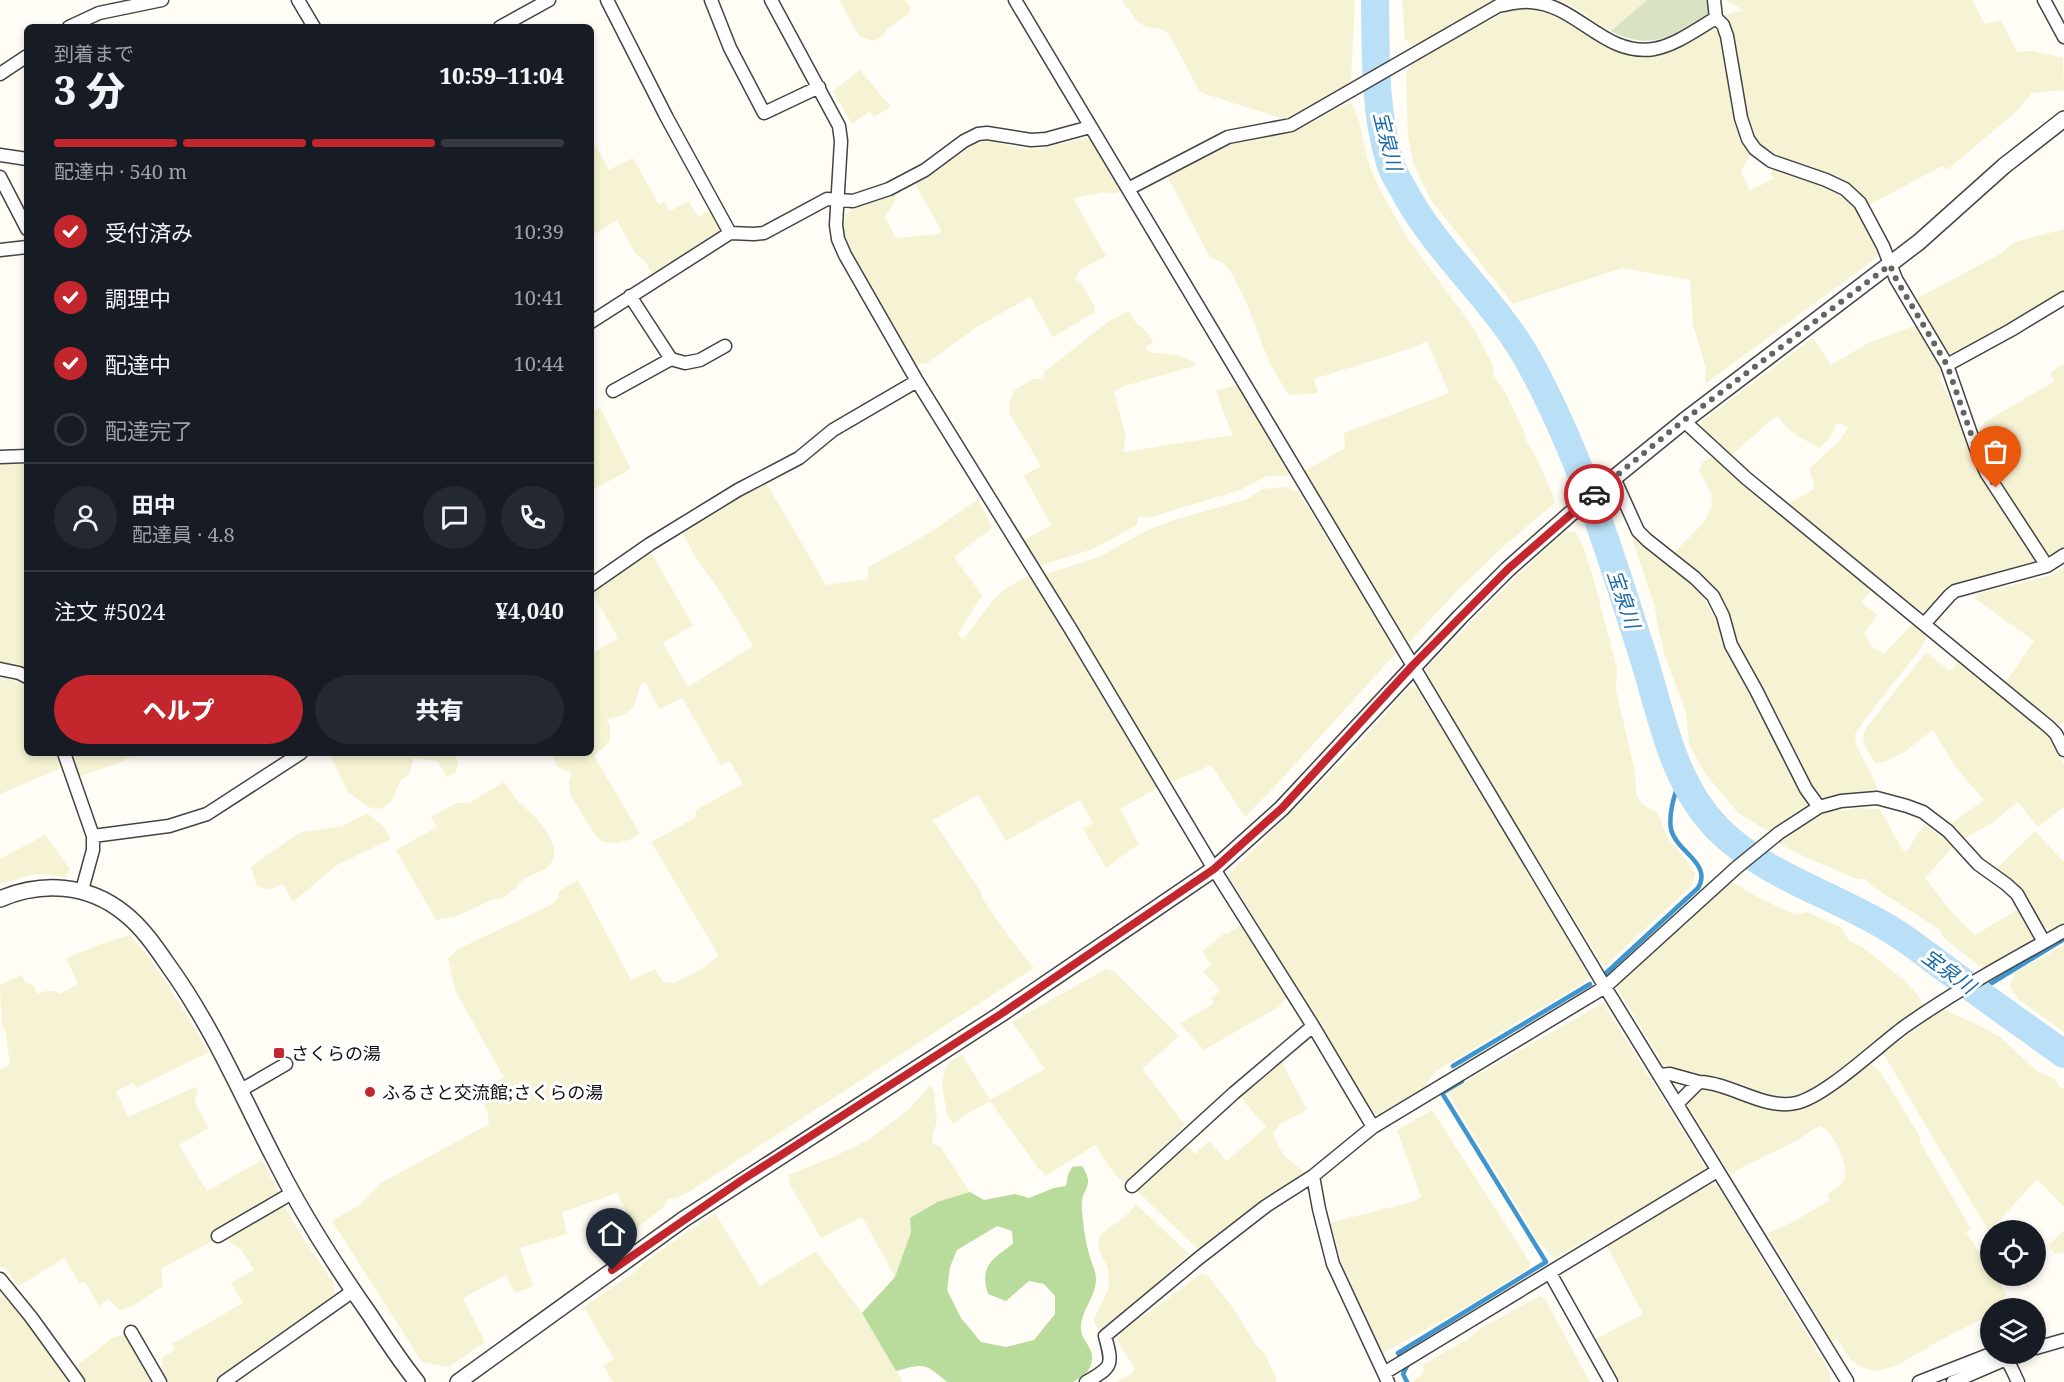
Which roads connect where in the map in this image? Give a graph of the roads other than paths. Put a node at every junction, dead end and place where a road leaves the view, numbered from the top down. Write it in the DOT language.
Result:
graph roads {
  1 [pos="162,0"];
  2 [pos="298,0"];
  3 [pos="549,0"];
  4 [pos="607,0"];
  5 [pos="711,0"];
  6 [pos="771,0"];
  7 [pos="1015,0"];
  8 [pos="1714,0"];
  9 [pos="2044,0"];
  10 [pos="1716,18"];
  11 [pos="75,24"];
  12 [pos="312,24"];
  13 [pos="507,24"];
  14 [pos="2064,38"];
  15 [pos="24,58"];
  16 [pos="0,74"];
  17 [pos="819,87"];
  18 [pos="2064,119"];
  19 [pos="1090,127"];
  20 [pos="0,155"];
  21 [pos="24,159"];
  22 [pos="0,177"];
  23 [pos="1128,189"];
  24 [pos="837,200"];
  25 [pos="24,223"];
  26 [pos="730,233"];
  27 [pos="24,247"];
  28 [pos="0,250"];
  29 [pos="1890,265"];
  30 [pos="630,296"];
  31 [pos="2064,298"];
  32 [pos="594,320"];
  33 [pos="725,346"];
  34 [pos="671,359"];
  35 [pos="1947,365"];
  36 [pos="917,381"];
  37 [pos="613,391"];
  38 [pos="1683,421"];
  39 [pos="24,456"];
  40 [pos="0,457"];
  41 [pos="1609,482"];
  42 [pos="2064,555"];
  43 [pos="2047,566"];
  44 [pos="594,583"];
  45 [pos="1925,623"];
  46 [pos="1413,665"];
  47 [pos="0,669"];
  48 [pos="24,676"];
  49 [pos="2064,750"];
  50 [pos="65,756"];
  51 [pos="296,756"];
  52 [pos="1819,807"];
  53 [pos="93,836"];
  54 [pos="1214,869"];
  55 [pos="82,890"];
  56 [pos="0,899"];
  57 [pos="2064,931"];
  58 [pos="2044,942"];
  59 [pos="1605,987"];
  60 [pos="1313,1026"];
  61 [pos="286,1064"];
  62 [pos="1659,1075"];
  63 [pos="1699,1083"];
  64 [pos="241,1090"];
  65 [pos="1677,1104"];
  66 [pos="1373,1127"];
  67 [pos="1717,1170"];
  68 [pos="1313,1176"];
  69 [pos="1132,1186"];
  70 [pos="292,1193"];
  71 [pos="218,1236"];
  72 [pos="1550,1273"];
  73 [pos="0,1279"];
  74 [pos="353,1291"];
  75 [pos="131,1332"];
  76 [pos="2064,1340"];
  77 [pos="2046,1345"];
  78 [pos="1980,1358"];
  79 [pos="1993,1364"];
  80 [pos="2009,1364"];
  81 [pos="1386,1378"];
  82 [pos="78,1382"];
  83 [pos="160,1382"];
  84 [pos="225,1382"];
  85 [pos="417,1382"];
  86 [pos="458,1382"];
  87 [pos="1086,1382"];
  88 [pos="1611,1382"];
  89 [pos="1847,1382"];
  90 [pos="1919,1382"];
  91 [pos="1953,1382"];
  92 [pos="2018,1382"];
  1 -- 11 [label="street"];
  2 -- 12 [label="street"];
  3 -- 13 [label="street"];
  4 -- 26 [label="street"];
  5 -- 17 [label="street"];
  6 -- 17 [label="street"];
  7 -- 19 [label="street"];
  8 -- 10 [label="street"];
  9 -- 14 [label="street"];
  10 -- 23 [label="street"];
  10 -- 29 [label="street"];
  15 -- 16 [label="street"];
  17 -- 24 [label="street"];
  18 -- 29 [label="street"];
  19 -- 23 [label="street"];
  19 -- 24 [label="street"];
  20 -- 21 [label="street"];
  22 -- 25 [label="street"];
  23 -- 46 [label="street"];
  24 -- 26 [label="street"];
  24 -- 36 [label="street"];
  26 -- 30 [label="street"];
  27 -- 28 [label="street"];
  29 -- 35 [label="street"];
  29 -- 38 [label="street"];
  30 -- 32 [label="street"];
  30 -- 34 [label="street"];
  31 -- 35 [label="street"];
  33 -- 34 [label="street"];
  34 -- 37 [label="street"];
  35 -- 43 [label="street"];
  36 -- 44 [label="street"];
  36 -- 54 [label="street"];
  38 -- 41 [label="street"];
  38 -- 45 [label="street"];
  39 -- 40 [label="street"];
  41 -- 46 [label="street"];
  41 -- 52 [label="street"];
  42 -- 43 [label="street"];
  43 -- 45 [label="street"];
  45 -- 49 [label="street"];
  46 -- 54 [label="street"];
  46 -- 59 [label="street"];
  47 -- 48 [label="street"];
  50 -- 53 [label="street"];
  51 -- 53 [label="street"];
  52 -- 58 [label="street"];
  52 -- 59 [label="street"];
  53 -- 55 [label="street"];
  54 -- 60 [label="street"];
  54 -- 86 [label="street"];
  55 -- 56 [label="street"];
  55 -- 64 [label="street"];
  57 -- 58 [label="street"];
  58 -- 63 [label="street"];
  59 -- 62 [label="street"];
  59 -- 66 [label="street"];
  60 -- 66 [label="street"];
  60 -- 69 [label="street"];
  61 -- 64 [label="street"];
  62 -- 63 [label="street"];
  62 -- 65 [label="street"];
  63 -- 65 [label="street"];
  64 -- 70 [label="street"];
  65 -- 67 [label="street"];
  66 -- 68 [label="street"];
  67 -- 72 [label="street"];
  67 -- 89 [label="street"];
  68 -- 81 [label="street"];
  68 -- 87 [label="street"];
  70 -- 71 [label="street"];
  70 -- 74 [label="street"];
  72 -- 81 [label="street"];
  72 -- 88 [label="street"];
  73 -- 82 [label="street"];
  74 -- 84 [label="street"];
  74 -- 85 [label="street"];
  75 -- 83 [label="street"];
  76 -- 77 [label="street"];
  78 -- 90 [label="street"];
  79 -- 91 [label="street"];
  80 -- 92 [label="street"];
}
